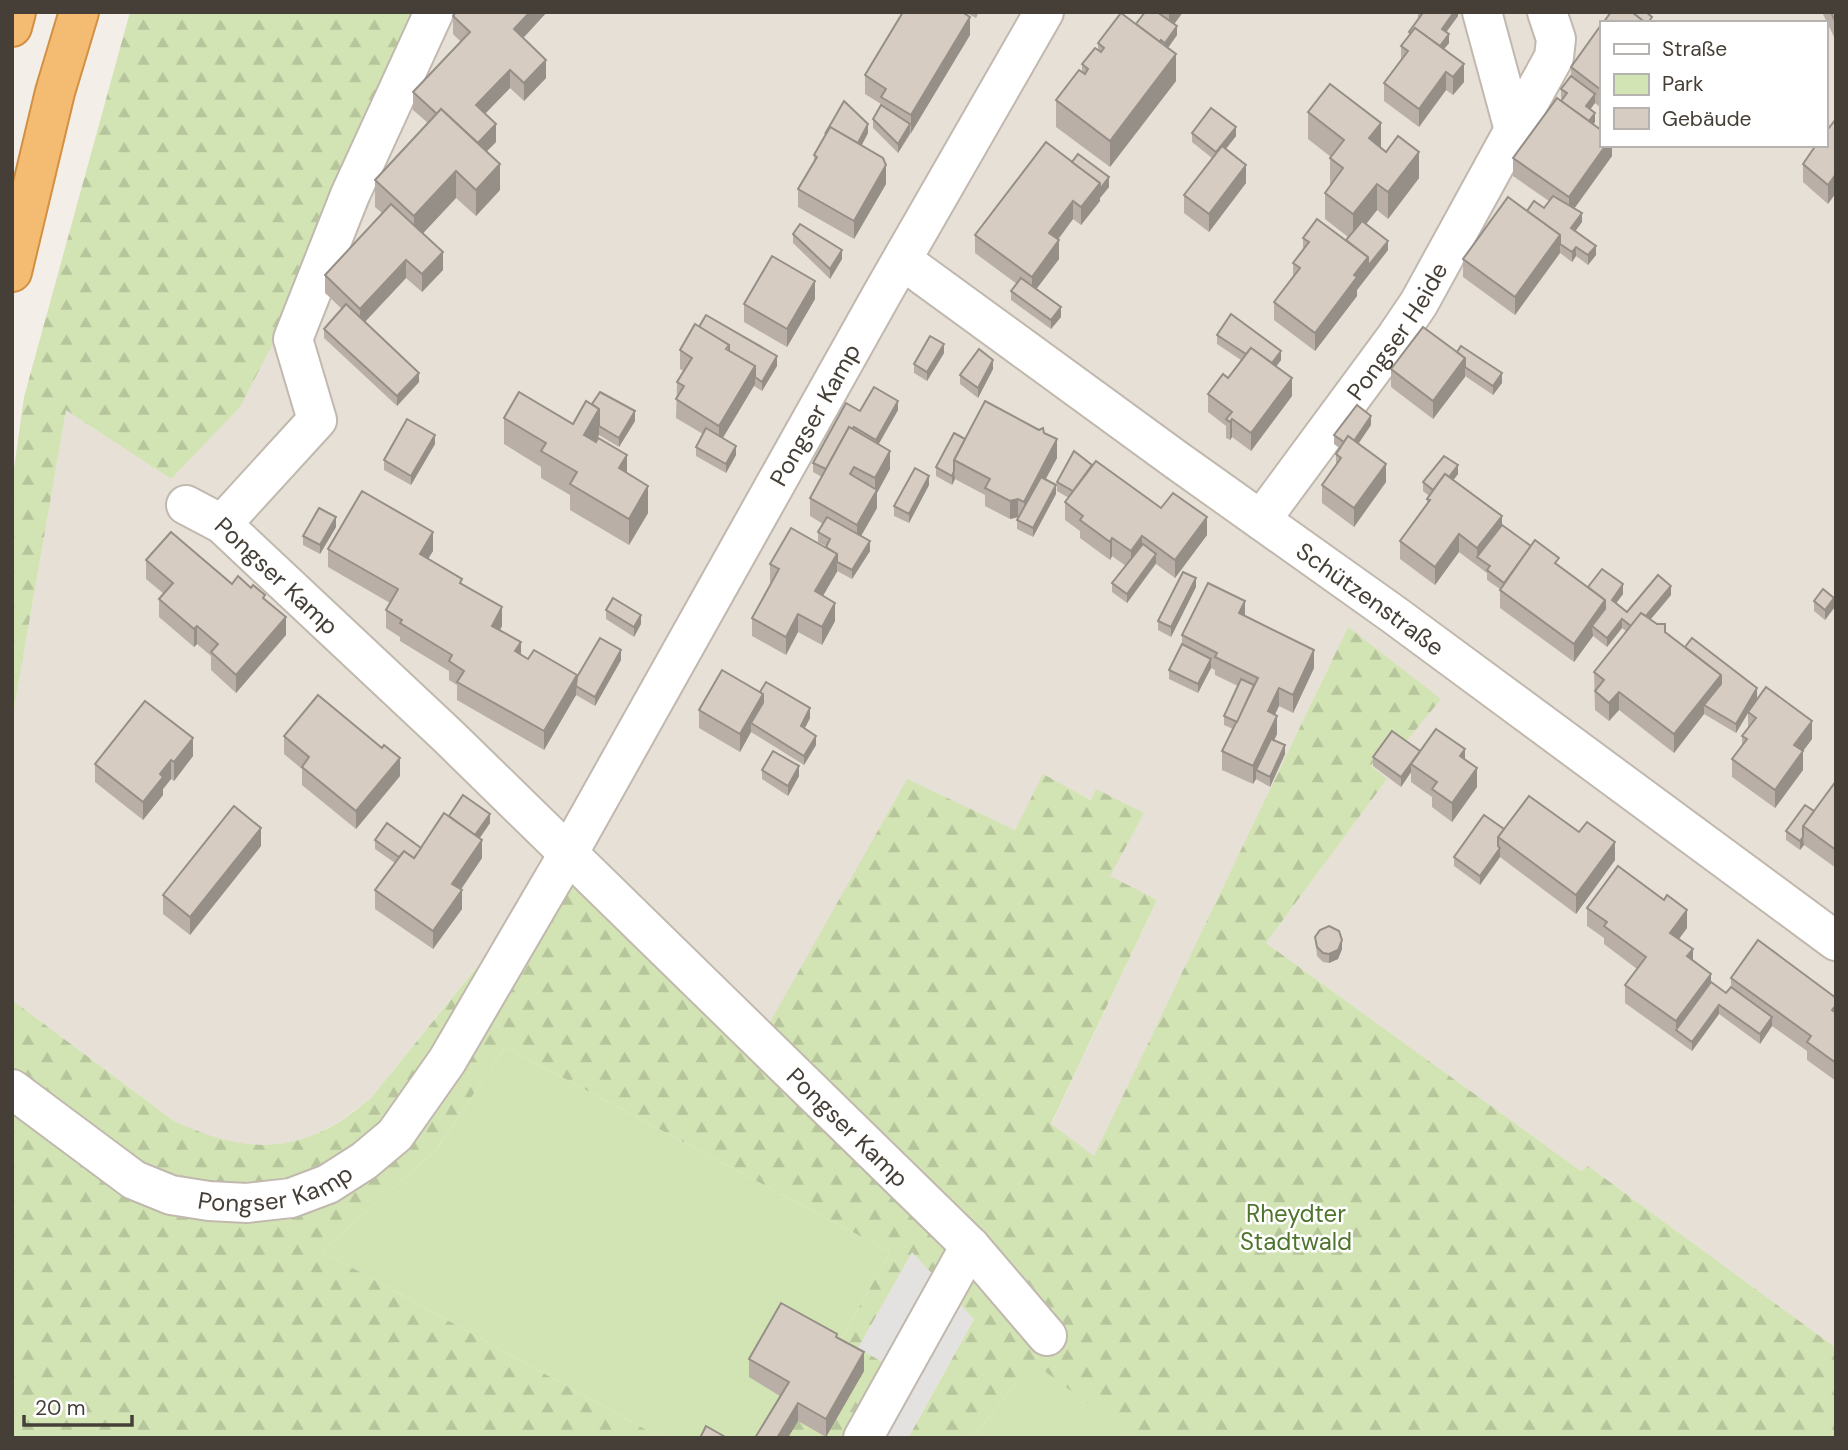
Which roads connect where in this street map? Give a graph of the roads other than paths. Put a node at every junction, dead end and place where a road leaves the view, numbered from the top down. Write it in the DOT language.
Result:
graph roads {
  1 [pos="16,12"];
  2 [pos="79,12"];
  3 [pos="434,12"];
  4 [pos="1044,12"];
  5 [pos="1482,12"];
  6 [pos="1547,12"];
  7 [pos="12,27"];
  8 [pos="1514,130"];
  9 [pos="902,260"];
  10 [pos="12,272"];
  11 [pos="186,505"];
  12 [pos="1261,520"];
  13 [pos="222,524"];
  14 [pos="568,854"];
  15 [pos="1836,941"];
  16 [pos="12,1089"];
  17 [pos="970,1246"];
  18 [pos="1047,1336"];
  19 [pos="863,1438"];
  1 -- 7 [label="highway"];
  2 -- 10 [label="highway"];
  3 -- 13 [label="street, Pongser Kamp"];
  4 -- 9 [label="street, Pongser Kamp"];
  5 -- 8 [label="street"];
  6 -- 8 [label="street, Pongser Heide"];
  8 -- 12 [label="street, Pongser Heide"];
  9 -- 12 [label="street, Schützenstraße"];
  9 -- 14 [label="street, Pongser Kamp"];
  11 -- 13 [label="street"];
  12 -- 15 [label="street, Schützenstraße"];
  13 -- 14 [label="street, Pongser Kamp"];
  14 -- 16 [label="street, Pongser Kamp"];
  14 -- 17 [label="street, Pongser Kamp"];
  17 -- 18 [label="street, Pongser Kamp"];
  17 -- 19 [label="street"];
}
